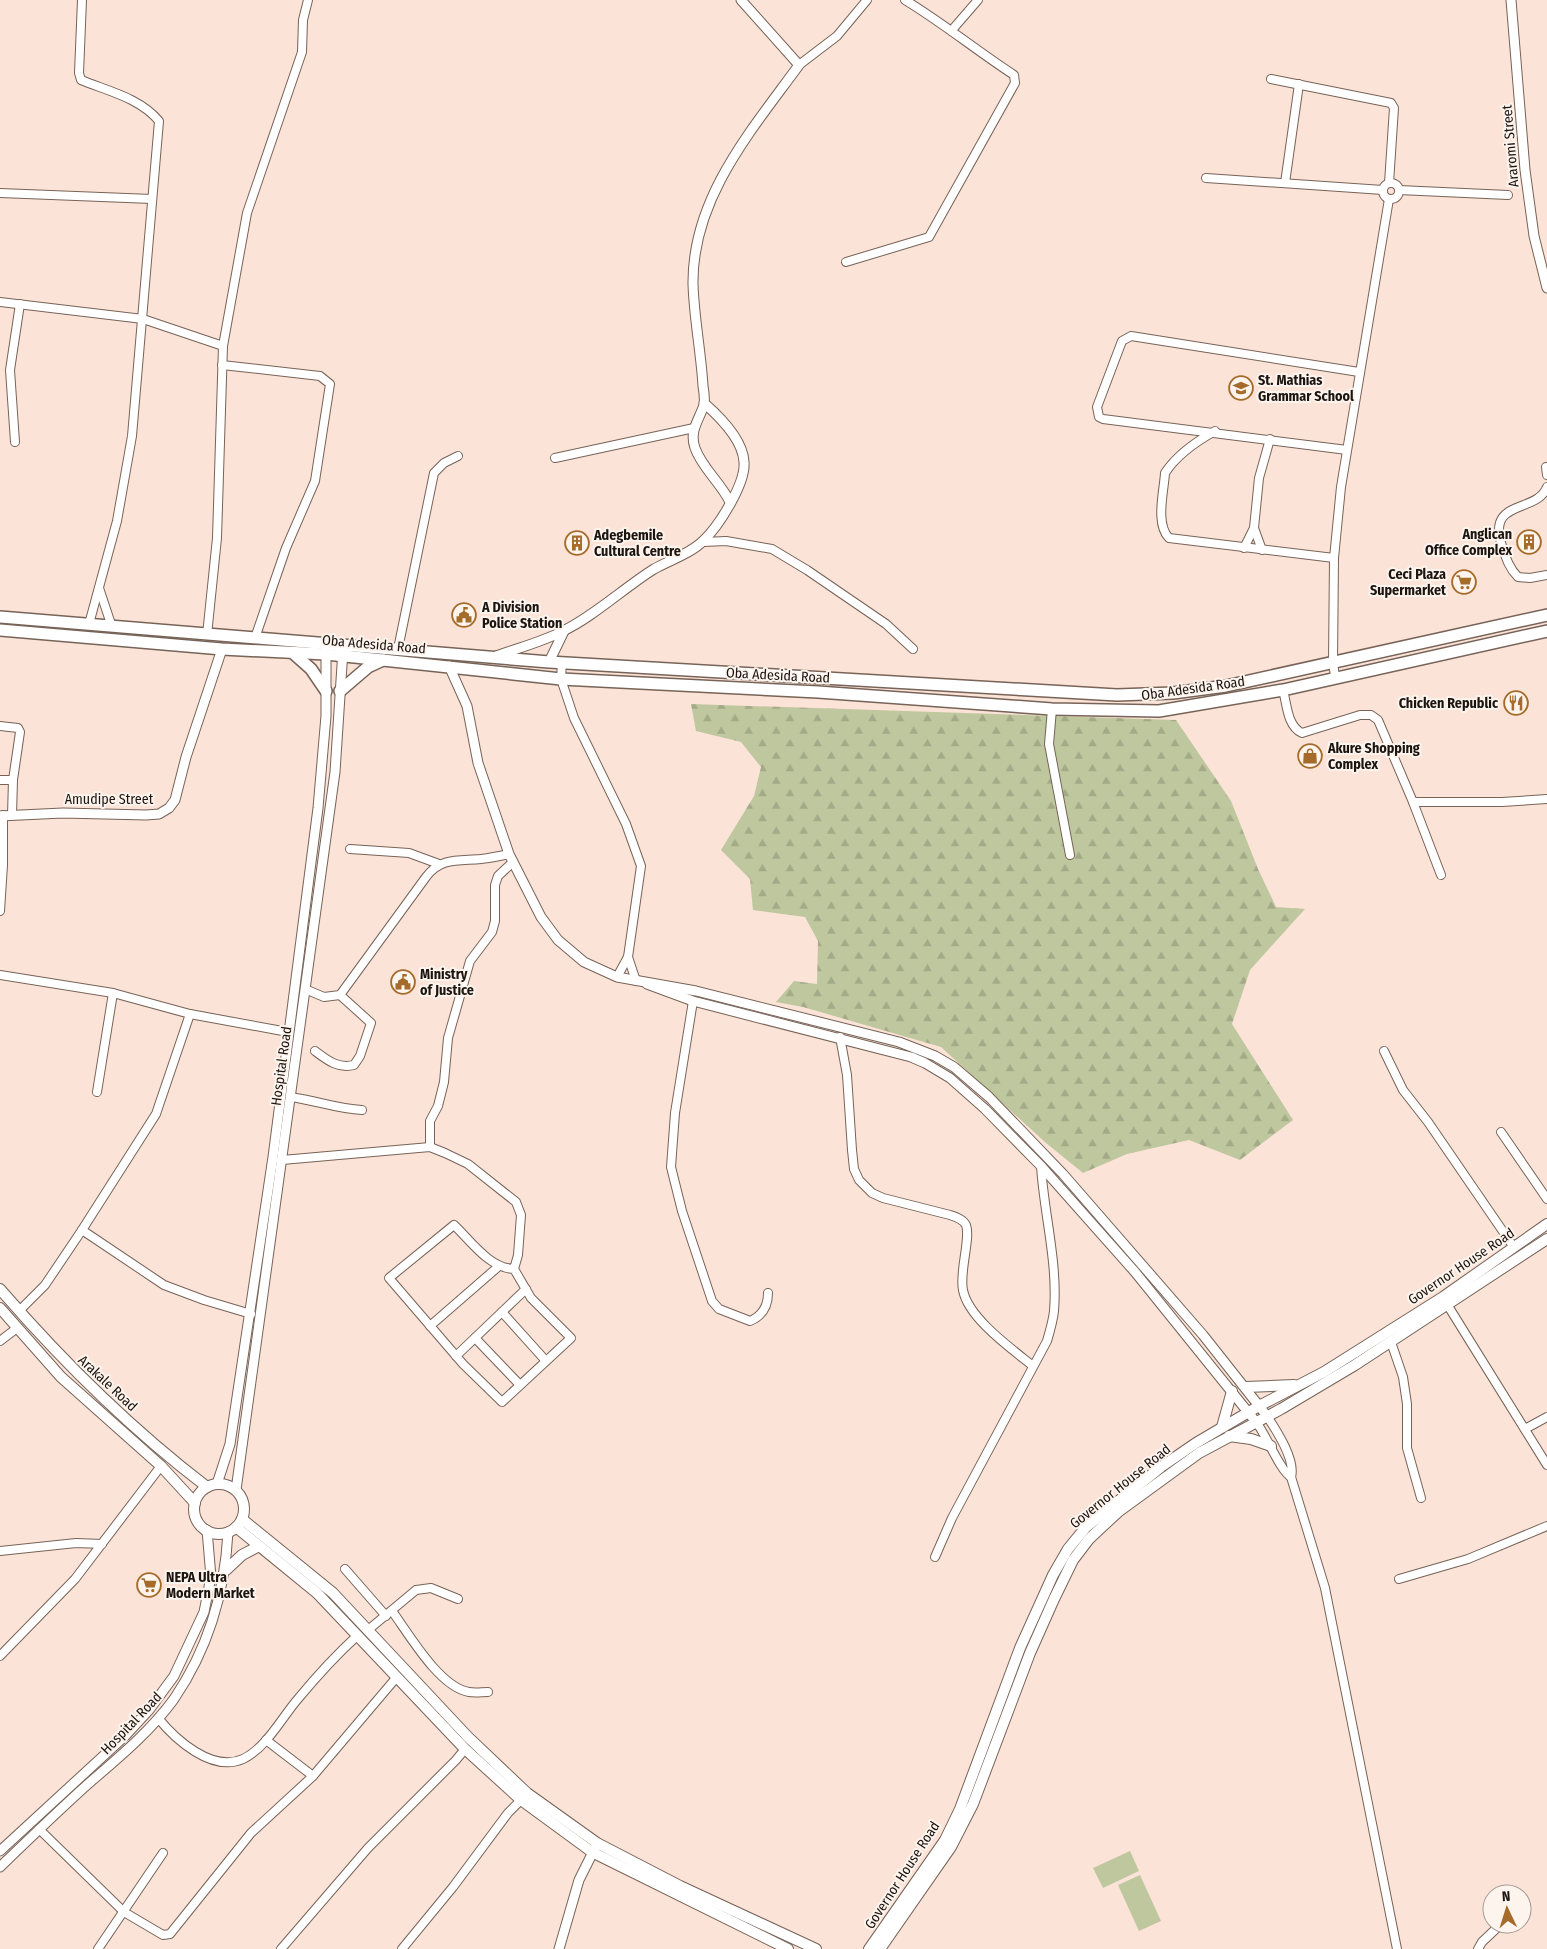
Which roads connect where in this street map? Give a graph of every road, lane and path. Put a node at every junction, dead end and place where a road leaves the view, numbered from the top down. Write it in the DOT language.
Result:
graph roads {
  1 [pos="82,0"];
  2 [pos="308,0"];
  3 [pos="741,0"];
  4 [pos="867,0"];
  5 [pos="905,0"];
  6 [pos="978,0"];
  7 [pos="1511,0"];
  8 [pos="952,30"];
  9 [pos="799,65"];
  10 [pos="1271,79"];
  11 [pos="1299,84"];
  12 [pos="1206,178"];
  13 [pos="1285,183"];
  14 [pos="1389,183"];
  15 [pos="1383,190"];
  16 [pos="1399,190"];
  17 [pos="0,193"];
  18 [pos="1508,195"];
  19 [pos="152,199"];
  20 [pos="1389,199"];
  21 [pos="846,262"];
  22 [pos="1547,288"];
  23 [pos="0,302"];
  24 [pos="20,304"];
  25 [pos="143,319"];
  26 [pos="223,346"];
  27 [pos="222,365"];
  28 [pos="1359,372"];
  29 [pos="704,403"];
  30 [pos="694,428"];
  31 [pos="1214,431"];
  32 [pos="1270,439"];
  33 [pos="15,442"];
  34 [pos="1348,450"];
  35 [pos="458,456"];
  36 [pos="555,458"];
  37 [pos="1547,487"];
  38 [pos="730,502"];
  39 [pos="1254,528"];
  40 [pos="703,542"];
  41 [pos="1244,548"];
  42 [pos="1262,550"];
  43 [pos="1334,558"];
  44 [pos="1547,575"];
  45 [pos="99,588"];
  46 [pos="1547,616"];
  47 [pos="0,617"];
  48 [pos="90,624"];
  49 [pos="112,627"];
  50 [pos="0,630"];
  51 [pos="564,631"];
  52 [pos="1547,631"];
  53 [pos="207,635"];
  54 [pos="255,638"];
  55 [pos="344,644"];
  56 [pos="326,648"];
  57 [pos="398,648"];
  58 [pos="913,648"];
  59 [pos="222,649"];
  60 [pos="293,653"];
  61 [pos="343,656"];
  62 [pos="496,656"];
  63 [pos="383,660"];
  64 [pos="549,662"];
  65 [pos="562,662"];
  66 [pos="1333,663"];
  67 [pos="449,666"];
  68 [pos="1335,676"];
  69 [pos="561,679"];
  70 [pos="1283,690"];
  71 [pos="326,691"];
  72 [pos="340,691"];
  73 [pos="1052,709"];
  74 [pos="0,726"];
  75 [pos="0,780"];
  76 [pos="12,780"];
  77 [pos="1547,799"];
  78 [pos="1413,802"];
  79 [pos="5,815"];
  80 [pos="350,849"];
  81 [pos="1070,855"];
  82 [pos="511,858"];
  83 [pos="439,864"];
  84 [pos="1442,875"];
  85 [pos="0,911"];
  86 [pos="628,958"];
  87 [pos="0,975"];
  88 [pos="617,977"];
  89 [pos="636,981"];
  90 [pos="647,983"];
  91 [pos="305,989"];
  92 [pos="113,993"];
  93 [pos="340,995"];
  94 [pos="693,1001"];
  95 [pos="190,1014"];
  96 [pos="288,1032"];
  97 [pos="840,1037"];
  98 [pos="1384,1050"];
  99 [pos="315,1051"];
  100 [pos="97,1092"];
  101 [pos="290,1097"];
  102 [pos="362,1110"];
  103 [pos="1501,1132"];
  104 [pos="430,1147"];
  105 [pos="282,1160"];
  106 [pos="1041,1166"];
  107 [pos="1547,1200"];
  108 [pos="1547,1224"];
  109 [pos="82,1230"];
  110 [pos="1547,1239"];
  111 [pos="1513,1246"];
  112 [pos="499,1266"];
  113 [pos="514,1268"];
  114 [pos="0,1289"];
  115 [pos="526,1289"];
  116 [pos="768,1293"];
  117 [pos="1445,1301"];
  118 [pos="0,1308"];
  119 [pos="19,1311"];
  120 [pos="502,1312"];
  121 [pos="251,1314"];
  122 [pos="430,1326"];
  123 [pos="17,1328"];
  124 [pos="475,1338"];
  125 [pos="0,1341"];
  126 [pos="1391,1342"];
  127 [pos="456,1356"];
  128 [pos="546,1361"];
  129 [pos="1033,1366"];
  130 [pos="520,1385"];
  131 [pos="1298,1385"];
  132 [pos="1246,1387"];
  133 [pos="1232,1391"];
  134 [pos="1259,1406"];
  135 [pos="1249,1412"];
  136 [pos="1267,1416"];
  137 [pos="1547,1416"];
  138 [pos="1256,1422"];
  139 [pos="1222,1428"];
  140 [pos="1525,1429"];
  141 [pos="1228,1436"];
  142 [pos="1271,1446"];
  143 [pos="1547,1465"];
  144 [pos="161,1466"];
  145 [pos="1291,1477"];
  146 [pos="212,1485"];
  147 [pos="236,1490"];
  148 [pos="1421,1498"];
  149 [pos="194,1503"];
  150 [pos="236,1526"];
  151 [pos="1547,1526"];
  152 [pos="207,1530"];
  153 [pos="102,1544"];
  154 [pos="259,1546"];
  155 [pos="0,1551"];
  156 [pos="935,1557"];
  157 [pos="345,1569"];
  158 [pos="226,1570"];
  159 [pos="1400,1579"];
  160 [pos="458,1599"];
  161 [pos="389,1613"];
  162 [pos="368,1630"];
  163 [pos="358,1636"];
  164 [pos="0,1656"];
  165 [pos="396,1678"];
  166 [pos="488,1692"];
  167 [pos="158,1718"];
  168 [pos="266,1740"];
  169 [pos="465,1749"];
  170 [pos="312,1776"];
  171 [pos="524,1797"];
  172 [pos="39,1829"];
  173 [pos="595,1848"];
  174 [pos="0,1851"];
  175 [pos="163,1853"];
  176 [pos="0,1867"];
  177 [pos="124,1912"];
  178 [pos="771,1927"];
  179 [pos="1490,1934"];
  180 [pos="765,1938"];
  181 [pos="98,1949"];
  182 [pos="281,1949"];
  183 [pos="402,1949"];
  184 [pos="559,1949"];
  185 [pos="788,1949"];
  186 [pos="816,1949"];
  187 [pos="870,1949"];
  188 [pos="880,1949"];
  189 [pos="1397,1949"];
  190 [pos="1478,1949"];
  1 -- 19 [label="street"];
  2 -- 26 [label="street"];
  3 -- 9 [label="street"];
  4 -- 9 [label="street"];
  5 -- 8 [label="street"];
  6 -- 8 [label="street"];
  7 -- 22 [label="street, Araromi Street"];
  8 -- 21 [label="street"];
  9 -- 29 [label="street"];
  10 -- 11 [label="street"];
  11 -- 13 [label="street"];
  11 -- 14 [label="street"];
  12 -- 13 [label="street"];
  13 -- 15 [label="street"];
  14 -- 15 [label="street"];
  14 -- 16 [label="street"];
  15 -- 20 [label="street"];
  16 -- 18 [label="street"];
  16 -- 20 [label="street"];
  17 -- 19 [label="street"];
  19 -- 25 [label="street"];
  20 -- 28 [label="street"];
  23 -- 24 [label="street"];
  24 -- 25 [label="street"];
  24 -- 33 [label="street"];
  25 -- 26 [label="street"];
  25 -- 45 [label="street"];
  26 -- 27 [label="street"];
  27 -- 53 [label="street"];
  27 -- 54 [label="street"];
  28 -- 31 [label="street"];
  28 -- 34 [label="street"];
  29 -- 30 [label="street"];
  29 -- 38 [label="street"];
  30 -- 36 [label="street"];
  30 -- 38 [label="street"];
  31 -- 32 [label="street"];
  31 -- 41 [label="street"];
  32 -- 34 [label="street"];
  32 -- 39 [label="street"];
  34 -- 43 [label="street"];
  35 -- 57 [label="street"];
  37 -- 44 [label="street"];
  38 -- 40 [label="street"];
  39 -- 41 [label="street"];
  39 -- 42 [label="street"];
  40 -- 51 [label="street"];
  40 -- 58 [label="street"];
  41 -- 42 [label="street"];
  42 -- 43 [label="street"];
  43 -- 66 [label="street"];
  45 -- 48 [label="street"];
  45 -- 49 [label="street"];
  46 -- 66 [label="main road, Oba Adesida Road"];
  47 -- 48 [label="main road, Oba Adesida Road"];
  48 -- 49 [label="main road, Oba Adesida Road"];
  49 -- 53 [label="main road, Oba Adesida Road"];
  50 -- 59 [label="main road, Oba Adesida Road"];
  51 -- 62 [label="street"];
  51 -- 64 [label="street"];
  52 -- 68 [label="main road, Oba Adesida Road"];
  53 -- 54 [label="main road, Oba Adesida Road"];
  54 -- 56 [label="main road, Oba Adesida Road"];
  55 -- 56 [label="main road, Oba Adesida Road"];
  55 -- 57 [label="main road, Oba Adesida Road"];
  55 -- 61 [label="street, Hospital Road"];
  56 -- 60 [label="main road, Oba Adesida Road"];
  56 -- 61 [label="main road, Oba Adesida Road"];
  56 -- 71 [label="street, Hospital Road"];
  57 -- 62 [label="main road, Oba Adesida Road"];
  59 -- 60 [label="main road, Oba Adesida Road"];
  59 -- 79 [label="street, Amudipe Street"];
  60 -- 71 [label="main road"];
  61 -- 63 [label="main road, Oba Adesida Road"];
  61 -- 72 [label="street, Hospital Road"];
  62 -- 64 [label="main road, Oba Adesida Road"];
  63 -- 67 [label="main road, Oba Adesida Road"];
  63 -- 72 [label="main road"];
  64 -- 65 [label="main road, Oba Adesida Road"];
  65 -- 66 [label="main road, Oba Adesida Road"];
  65 -- 69 [label="street"];
  66 -- 68 [label="street"];
  67 -- 69 [label="main road, Oba Adesida Road"];
  67 -- 82 [label="street"];
  68 -- 70 [label="main road, Oba Adesida Road"];
  69 -- 73 [label="main road, Oba Adesida Road"];
  69 -- 86 [label="street"];
  70 -- 73 [label="main road, Oba Adesida Road"];
  70 -- 78 [label="street"];
  71 -- 96 [label="street, Hospital Road"];
  72 -- 91 [label="street, Hospital Road"];
  73 -- 81 [label="street"];
  74 -- 76 [label="street"];
  75 -- 76 [label="street"];
  76 -- 79 [label="street"];
  77 -- 78 [label="street"];
  78 -- 84 [label="street"];
  79 -- 85 [label="street"];
  80 -- 83 [label="street"];
  82 -- 83 [label="street"];
  82 -- 88 [label="street"];
  82 -- 104 [label="street"];
  83 -- 93 [label="street"];
  86 -- 88 [label="street"];
  86 -- 89 [label="street"];
  87 -- 92 [label="street"];
  88 -- 89 [label="street"];
  89 -- 90 [label="street"];
  90 -- 94 [label="street"];
  90 -- 132 [label="street"];
  91 -- 93 [label="street"];
  91 -- 101 [label="street, Hospital Road"];
  92 -- 95 [label="street"];
  92 -- 100 [label="street"];
  93 -- 99 [label="street"];
  94 -- 97 [label="street"];
  94 -- 116 [label="street"];
  95 -- 96 [label="street"];
  95 -- 109 [label="street"];
  96 -- 121 [label="street, Hospital Road"];
  97 -- 106 [label="street"];
  97 -- 129 [label="street"];
  98 -- 111 [label="street"];
  101 -- 102 [label="street"];
  101 -- 105 [label="street, Hospital Road"];
  103 -- 107 [label="street"];
  104 -- 105 [label="street"];
  104 -- 113 [label="street"];
  105 -- 147 [label="street, Hospital Road"];
  106 -- 129 [label="street"];
  106 -- 133 [label="street"];
  108 -- 111 [label="main road, Governor House Road"];
  109 -- 119 [label="street"];
  109 -- 121 [label="street"];
  110 -- 117 [label="main road, Governor House Road"];
  111 -- 117 [label="main road, Governor House Road"];
  112 -- 113 [label="street"];
  112 -- 122 [label="street"];
  112 -- 122 [label="street"];
  113 -- 115 [label="street"];
  114 -- 119 [label="main road, Arakale Road"];
  115 -- 120 [label="street"];
  115 -- 128 [label="street"];
  117 -- 126 [label="main road, Governor House Road"];
  117 -- 131 [label="main road, Governor House Road"];
  117 -- 140 [label="street"];
  118 -- 123 [label="main road, Arakale Road"];
  119 -- 146 [label="main road, Arakale Road"];
  120 -- 124 [label="street"];
  120 -- 128 [label="street"];
  121 -- 146 [label="street, Hospital Road"];
  122 -- 127 [label="street"];
  123 -- 125 [label="street"];
  123 -- 144 [label="main road, Arakale Road"];
  124 -- 127 [label="street"];
  124 -- 130 [label="street"];
  126 -- 136 [label="main road, Governor House Road"];
  126 -- 148 [label="street"];
  127 -- 130 [label="street"];
  128 -- 130 [label="street"];
  129 -- 156 [label="street"];
  131 -- 132 [label="main road"];
  131 -- 134 [label="main road, Governor House Road"];
  132 -- 134 [label="street"];
  133 -- 135 [label="street"];
  133 -- 139 [label="main road"];
  134 -- 135 [label="main road, Governor House Road"];
  134 -- 136 [label="street"];
  135 -- 138 [label="street"];
  135 -- 139 [label="main road, Governor House Road"];
  136 -- 138 [label="main road, Governor House Road"];
  136 -- 145 [label="street"];
  137 -- 140 [label="street"];
  138 -- 141 [label="main road, Governor House Road"];
  138 -- 142 [label="street"];
  139 -- 187 [label="main road, Governor House Road"];
  140 -- 143 [label="street"];
  141 -- 142 [label="main road"];
  141 -- 188 [label="main road, Governor House Road"];
  142 -- 145 [label="street"];
  144 -- 149 [label="main road, Arakale Road"];
  144 -- 153 [label="street"];
  145 -- 189 [label="street"];
  146 -- 147 [label="main road"];
  146 -- 149 [label="main road"];
  147 -- 150 [label="main road"];
  149 -- 152 [label="main road"];
  150 -- 152 [label="main road"];
  150 -- 154 [label="main road"];
  150 -- 158 [label="street, Hospital Road"];
  150 -- 162 [label="main road"];
  151 -- 159 [label="street"];
  152 -- 174 [label="street, Hospital Road"];
  153 -- 155 [label="street"];
  153 -- 164 [label="street"];
  154 -- 158 [label="main road"];
  154 -- 163 [label="main road"];
  157 -- 161 [label="street"];
  158 -- 167 [label="street, Hospital Road"];
  160 -- 161 [label="street"];
  161 -- 162 [label="street"];
  161 -- 166 [label="street"];
  162 -- 171 [label="main road"];
  163 -- 165 [label="main road"];
  163 -- 168 [label="street"];
  165 -- 169 [label="main road"];
  165 -- 170 [label="street"];
  167 -- 168 [label="street"];
  167 -- 172 [label="street, Hospital Road"];
  168 -- 170 [label="street"];
  169 -- 171 [label="main road"];
  169 -- 182 [label="street"];
  170 -- 177 [label="street"];
  171 -- 173 [label="main road"];
  171 -- 183 [label="street"];
  172 -- 176 [label="street, Hospital Road"];
  172 -- 177 [label="street"];
  173 -- 178 [label="main road"];
  173 -- 180 [label="main road"];
  173 -- 184 [label="street"];
  175 -- 177 [label="street"];
  177 -- 181 [label="street"];
  178 -- 180 [label="main road"];
  178 -- 186 [label="main road"];
  179 -- 190 [label="street"];
  180 -- 185 [label="main road"];
}
